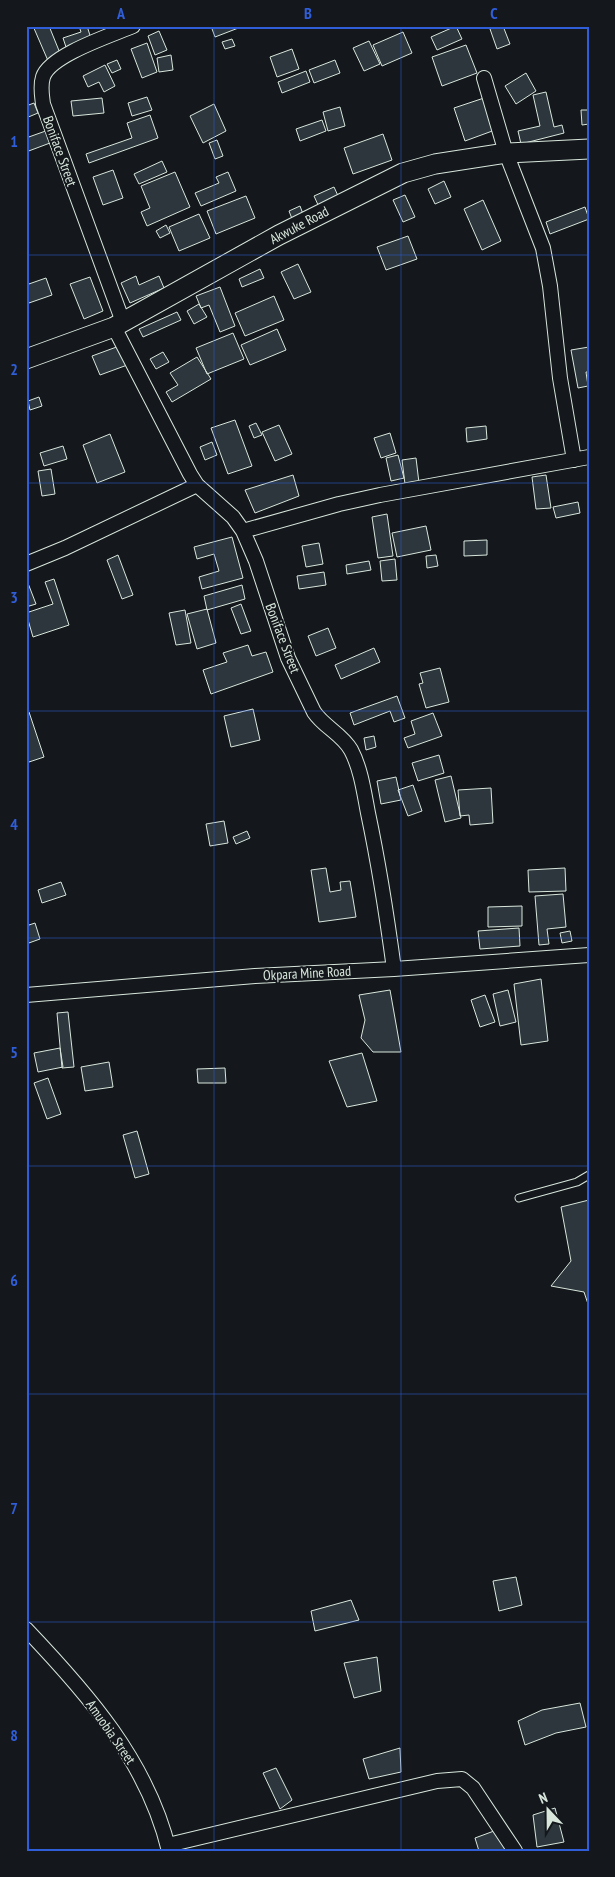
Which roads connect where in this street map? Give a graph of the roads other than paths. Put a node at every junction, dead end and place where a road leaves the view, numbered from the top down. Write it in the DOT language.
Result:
graph roads {
  1 [pos="130,27"];
  2 [pos="484,78"];
  3 [pos="589,149"];
  4 [pos="506,153"];
  5 [pos="118,325"];
  6 [pos="26,359"];
  7 [pos="589,457"];
  8 [pos="574,460"];
  9 [pos="197,485"];
  10 [pos="243,532"];
  11 [pos="26,564"];
  12 [pos="589,955"];
  13 [pos="394,969"];
  14 [pos="26,995"];
  15 [pos="589,1175"];
  16 [pos="519,1198"];
  17 [pos="26,1629"];
  18 [pos="169,1848"];
  19 [pos="516,1851"];
  1 -- 5 [label="street, Boniface Street"];
  2 -- 4 [label="street"];
  3 -- 4 [label="main road, Akwuke Road"];
  4 -- 5 [label="main road, Akwuke Road"];
  4 -- 8 [label="street"];
  5 -- 6 [label="main road, Akwuke Road"];
  5 -- 9 [label="street, Boniface Street"];
  7 -- 8 [label="street"];
  8 -- 10 [label="street"];
  9 -- 10 [label="street, Boniface Street"];
  9 -- 11 [label="street"];
  10 -- 13 [label="street, Boniface Street"];
  12 -- 13 [label="street, Okpara Mine Road"];
  13 -- 14 [label="street, Okpara Mine Road"];
  15 -- 16 [label="lane"];
  17 -- 18 [label="street, Amuobia Street"];
  18 -- 19 [label="street"];
}
